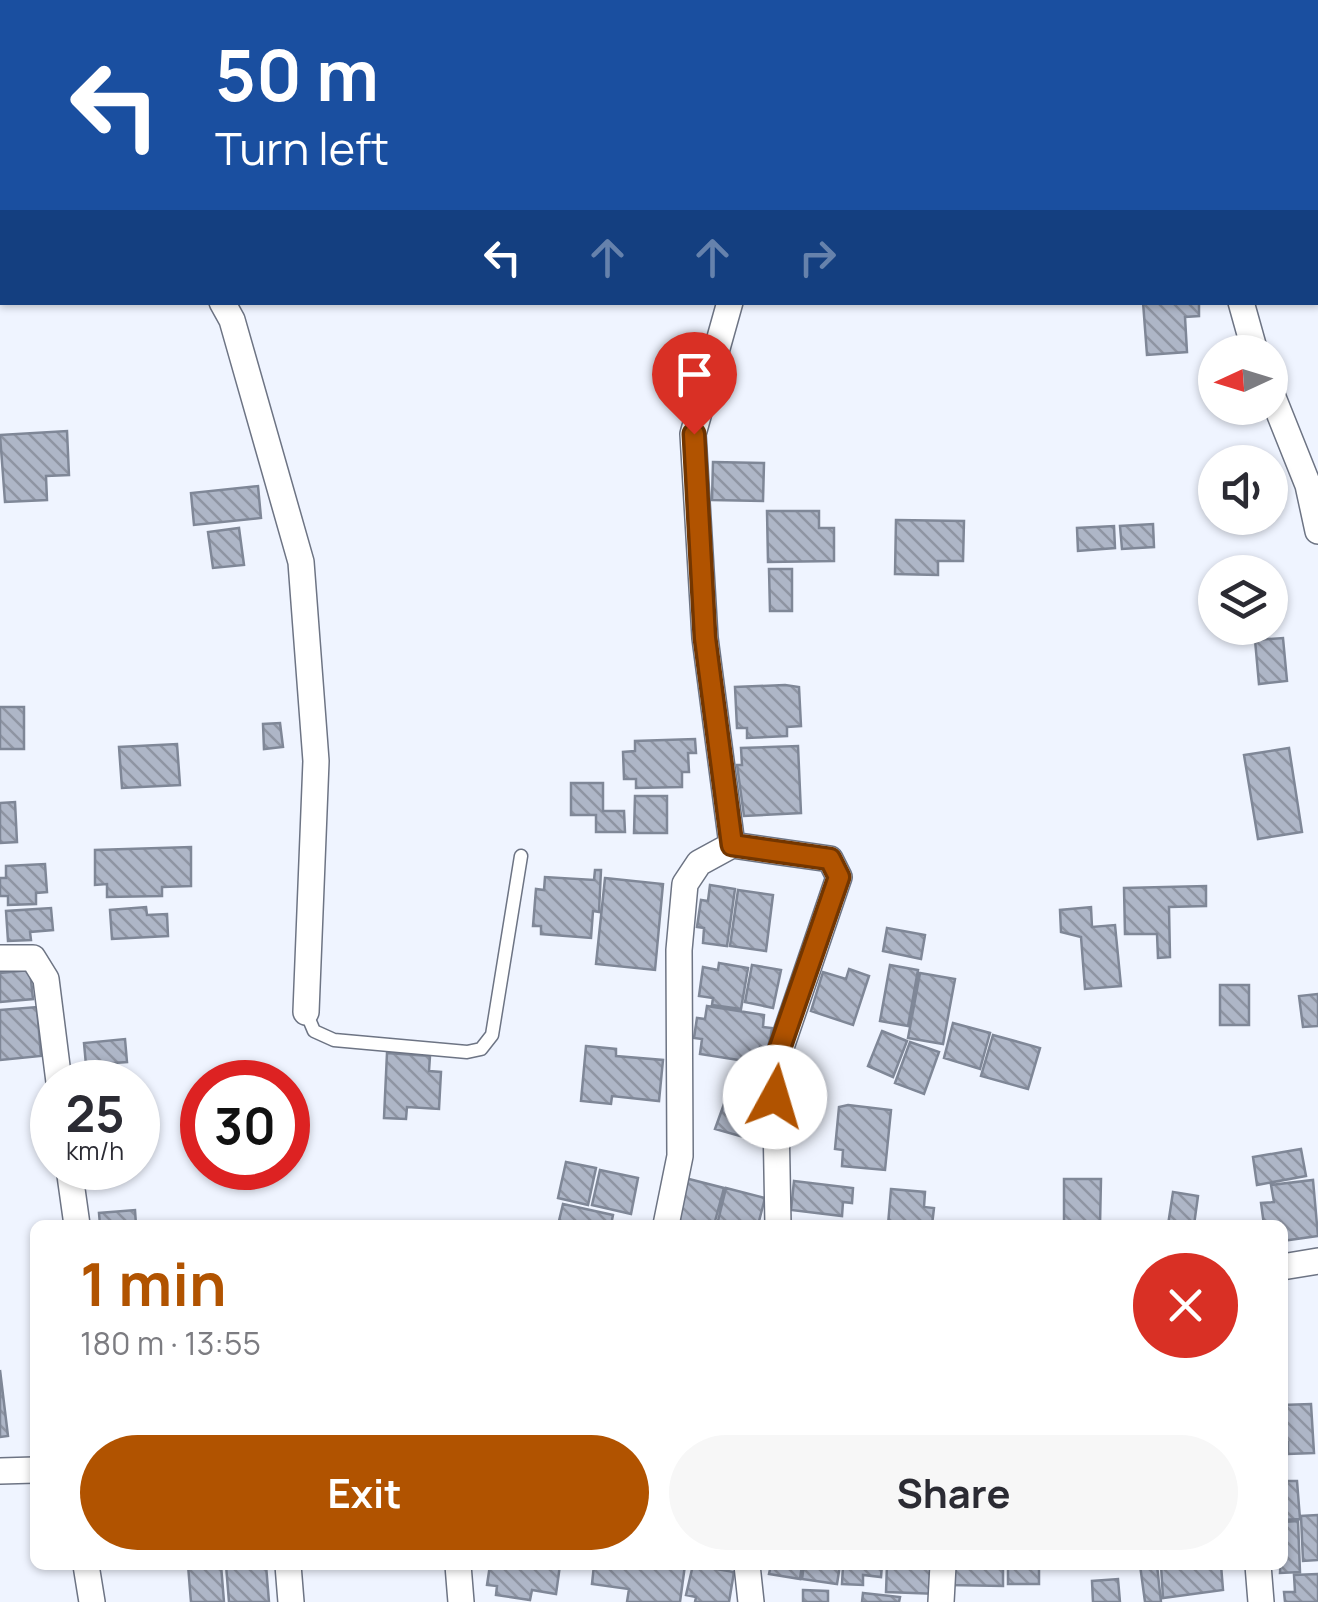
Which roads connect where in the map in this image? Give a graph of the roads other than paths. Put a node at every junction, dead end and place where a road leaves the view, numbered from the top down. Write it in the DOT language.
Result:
graph roads {
  1 [pos="224,305"];
  2 [pos="729,305"];
  3 [pos="1242,305"];
  4 [pos="1250,335"];
  5 [pos="1284,425"];
  6 [pos="1318,530"];
  7 [pos="732,845"];
  8 [pos="521,856"];
  9 [pos="0,958"];
  10 [pos="306,1012"];
  11 [pos="56,1060"];
  12 [pos="72,1190"];
  13 [pos="75,1220"];
  14 [pos="667,1220"];
  15 [pos="778,1220"];
  16 [pos="1318,1261"];
  17 [pos="1288,1266"];
  18 [pos="30,1470"];
  19 [pos="0,1471"];
  20 [pos="87,1570"];
  21 [pos="288,1570"];
  22 [pos="458,1570"];
  23 [pos="748,1570"];
  24 [pos="943,1570"];
  25 [pos="1258,1570"];
  26 [pos="92,1602"];
  27 [pos="291,1602"];
  28 [pos="460,1602"];
  29 [pos="751,1602"];
  30 [pos="941,1602"];
  31 [pos="1261,1602"];
  1 -- 10 [label="street"];
  2 -- 7 [label="street"];
  3 -- 4 [label="street"];
  5 -- 6 [label="street"];
  7 -- 14 [label="street"];
  7 -- 15 [label="street"];
  8 -- 10 [label="lane"];
  9 -- 11 [label="street"];
  12 -- 13 [label="street"];
  16 -- 17 [label="street"];
  18 -- 19 [label="street"];
  20 -- 26 [label="street"];
  21 -- 27 [label="street"];
  22 -- 28 [label="street"];
  23 -- 29 [label="street"];
  24 -- 30 [label="street"];
  25 -- 31 [label="street"];
}
